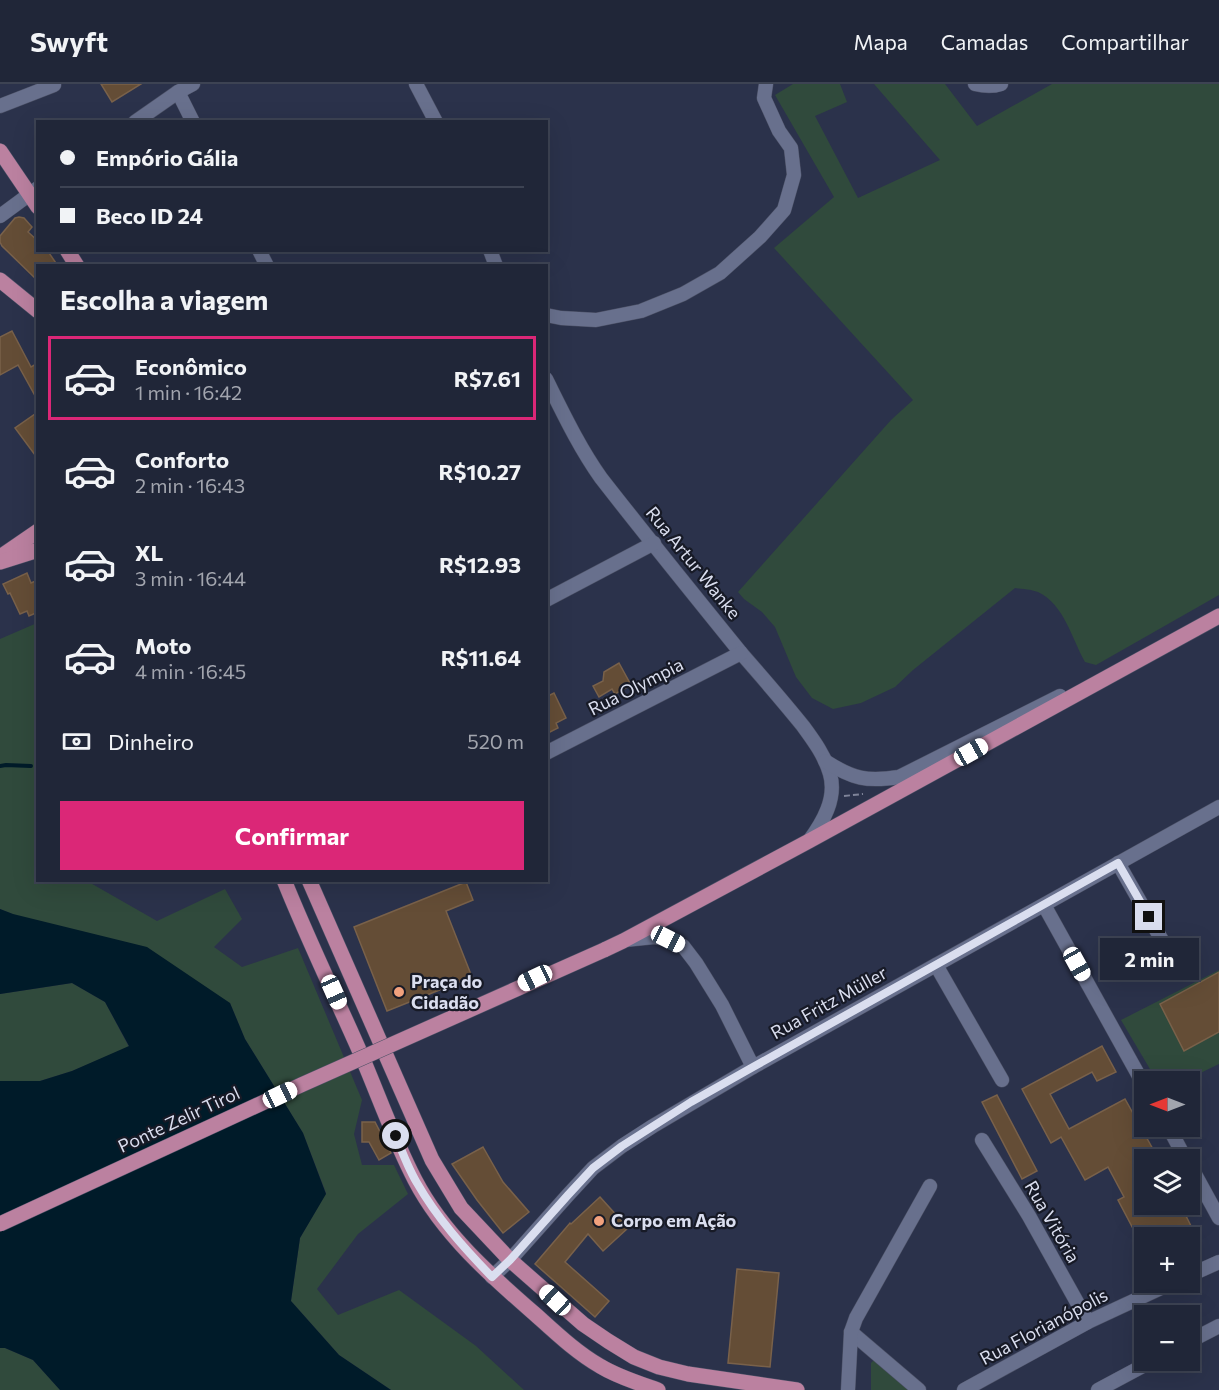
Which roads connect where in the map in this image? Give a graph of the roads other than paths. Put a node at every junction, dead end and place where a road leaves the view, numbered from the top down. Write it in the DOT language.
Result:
graph roads {
  1 [pos="193,84"];
  2 [pos="416,84"];
  3 [pos="766,84"];
  4 [pos="975,84"];
  5 [pos="1001,84"];
  6 [pos="54,85"];
  7 [pos="178,92"];
  8 [pos="0,106"];
  9 [pos="138,120"];
  10 [pos="192,120"];
  11 [pos="435,120"];
  12 [pos="0,151"];
  13 [pos="35,196"];
  14 [pos="0,216"];
  15 [pos="0,280"];
  16 [pos="36,310"];
  17 [pos="548,315"];
  18 [pos="548,383"];
  19 [pos="36,532"];
  20 [pos="654,543"];
  21 [pos="36,551"];
  22 [pos="0,557"];
  23 [pos="0,562"];
  24 [pos="548,599"];
  25 [pos="1219,616"];
  26 [pos="741,653"];
  27 [pos="1117,672"];
  28 [pos="548,752"];
  29 [pos="825,761"];
  30 [pos="1219,807"];
  31 [pos="809,841"];
  32 [pos="1118,863"];
  33 [pos="285,882"];
  34 [pos="310,882"];
  35 [pos="1044,905"];
  36 [pos="623,941"];
  37 [pos="599,950"];
  38 [pos="936,965"];
  39 [pos="1180,972"];
  40 [pos="382,1048"];
  41 [pos="753,1067"];
  42 [pos="1136,1071"];
  43 [pos="1002,1080"];
  44 [pos="982,1140"];
  45 [pos="1200,1183"];
  46 [pos="930,1186"];
  47 [pos="461,1208"];
  48 [pos="1219,1218"];
  49 [pos="441,1220"];
  50 [pos="0,1224"];
  51 [pos="510,1260"];
  52 [pos="1219,1262"];
  53 [pos="1200,1271"];
  54 [pos="492,1277"];
  55 [pos="1151,1293"];
  56 [pos="1088,1323"];
  57 [pos="1219,1326"];
  58 [pos="851,1332"];
  59 [pos="1200,1336"];
  60 [pos="1134,1371"];
  61 [pos="658,1390"];
  62 [pos="797,1390"];
  63 [pos="848,1390"];
  64 [pos="919,1390"];
  65 [pos="964,1390"];
  66 [pos="1098,1390"];
  1 -- 7 [label="street"];
  2 -- 11 [label="street"];
  3 -- 17 [label="street"];
  4 -- 5 [label="street"];
  6 -- 8 [label="street"];
  7 -- 9 [label="street"];
  7 -- 10 [label="street"];
  12 -- 13 [label="main road"];
  13 -- 14 [label="street"];
  15 -- 16 [label="main road"];
  18 -- 20 [label="street, Rua Artur Wanke"];
  19 -- 22 [label="main road"];
  20 -- 24 [label="street"];
  20 -- 26 [label="street, Rua Artur Wanke"];
  21 -- 23 [label="main road"];
  25 -- 27 [label="main road, Ponte Zelir Tirol"];
  26 -- 28 [label="street, Rua Olympia"];
  26 -- 29 [label="street, Rua Artur Wanke"];
  27 -- 29 [label="street, Rua Artur Wanke"];
  27 -- 31 [label="main road, Ponte Zelir Tirol"];
  29 -- 31 [label="street, Rua Artur Wanke"];
  30 -- 32 [label="street, Rua Fritz Müller"];
  31 -- 36 [label="main road, Ponte Zelir Tirol"];
  32 -- 35 [label="street, Rua Fritz Müller"];
  32 -- 39 [label="street"];
  33 -- 49 [label="main road"];
  34 -- 40 [label="main road"];
  35 -- 38 [label="street, Rua Fritz Müller"];
  35 -- 42 [label="street"];
  36 -- 37 [label="main road, Ponte Zelir Tirol"];
  36 -- 41 [label="street"];
  37 -- 40 [label="street"];
  37 -- 50 [label="main road, Ponte Zelir Tirol, bridge"];
  38 -- 41 [label="street, Rua Fritz Müller"];
  38 -- 43 [label="street"];
  40 -- 47 [label="main road"];
  41 -- 51 [label="street, Rua Fritz Müller"];
  44 -- 56 [label="street, Rua Vitória"];
  45 -- 48 [label="street"];
  46 -- 58 [label="street"];
  47 -- 49 [label="main road"];
  47 -- 51 [label="main road"];
  49 -- 54 [label="main road"];
  51 -- 54 [label="street, Rua Fritz Müller"];
  51 -- 62 [label="main road"];
  52 -- 53 [label="street"];
  54 -- 61 [label="main road"];
  55 -- 56 [label="street, Rua Florianópolis"];
  56 -- 65 [label="street, Rua Florianópolis"];
  57 -- 59 [label="street"];
  58 -- 63 [label="street"];
  58 -- 64 [label="street"];
  60 -- 66 [label="street"];
}
